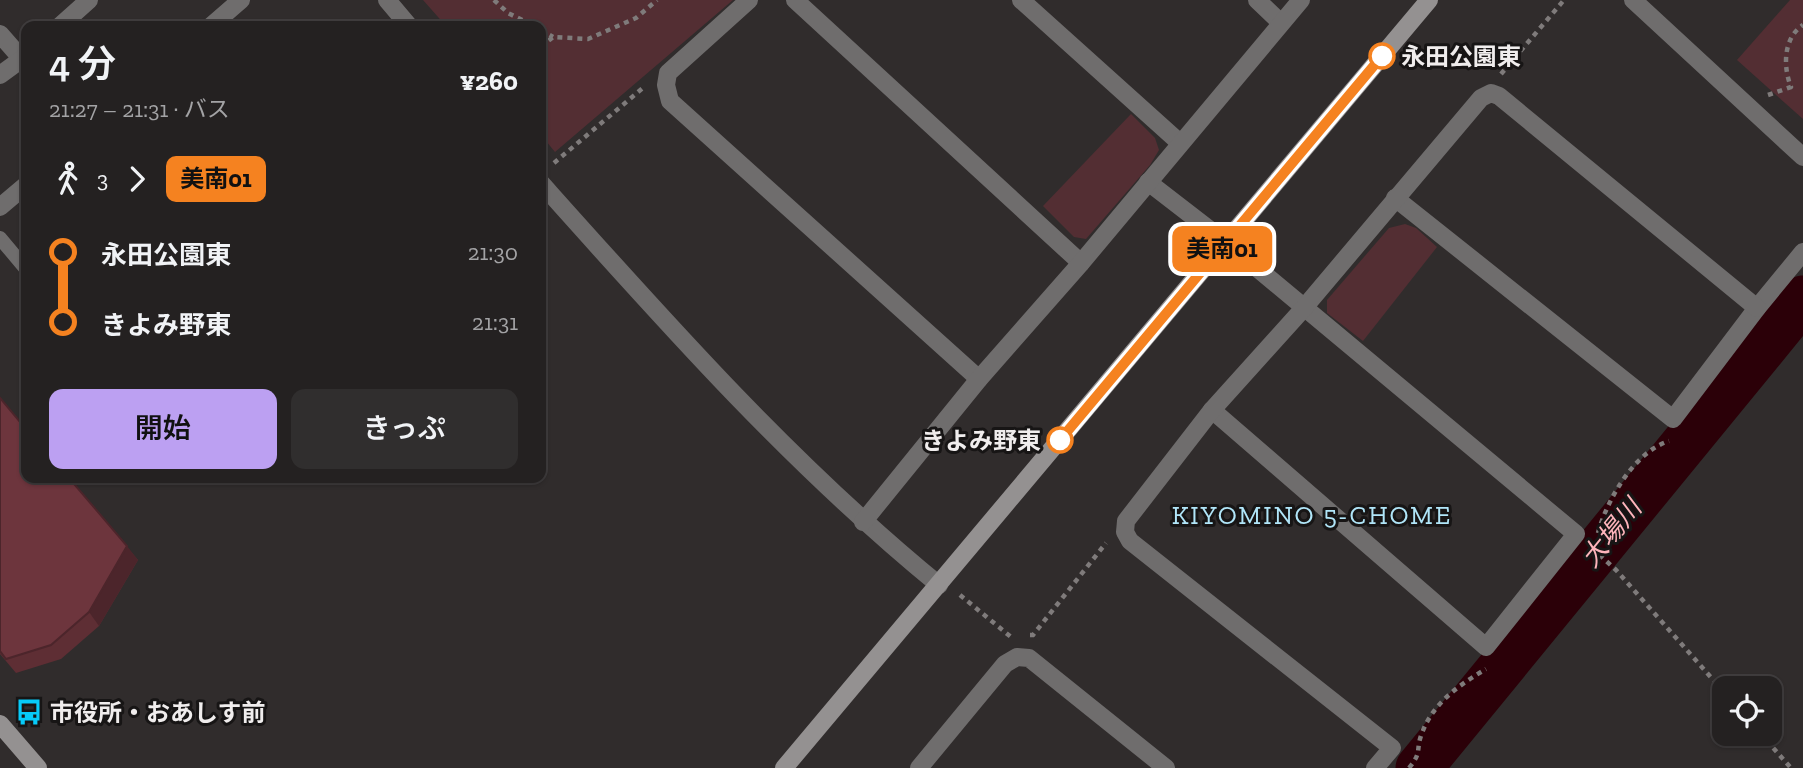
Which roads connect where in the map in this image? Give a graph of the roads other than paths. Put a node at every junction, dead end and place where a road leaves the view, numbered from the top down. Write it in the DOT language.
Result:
graph roads {
  1 [pos="89,0"];
  2 [pos="242,0"];
  3 [pos="387,0"];
  4 [pos="749,0"];
  5 [pos="795,0"];
  6 [pos="1021,0"];
  7 [pos="1256,0"];
  8 [pos="1301,0"];
  9 [pos="1429,0"];
  10 [pos="1633,0"];
  11 [pos="66,21"];
  12 [pos="217,21"];
  13 [pos="405,21"];
  14 [pos="1281,23"];
  15 [pos="0,34"];
  16 [pos="21,54"];
  17 [pos="21,59"];
  18 [pos="0,75"];
  19 [pos="1180,143"];
  20 [pos="1803,157"];
  21 [pos="1148,182"];
  22 [pos="546,188"];
  23 [pos="21,189"];
  24 [pos="1395,198"];
  25 [pos="0,207"];
  26 [pos="0,237"];
  27 [pos="1227,243"];
  28 [pos="1803,252"];
  29 [pos="21,262"];
  30 [pos="1081,263"];
  31 [pos="1757,308"];
  32 [pos="1303,309"];
  33 [pos="979,379"];
  34 [pos="1212,410"];
  35 [pos="863,522"];
  36 [pos="939,585"];
  37 [pos="0,724"];
  38 [pos="922,767"];
  39 [pos="38,768"];
  40 [pos="784,768"];
  41 [pos="1166,768"];
  42 [pos="1375,768"];
  1 -- 11 [label="street"];
  2 -- 12 [label="street"];
  3 -- 13 [label="street"];
  4 -- 33 [label="street"];
  5 -- 30 [label="street"];
  6 -- 19 [label="street"];
  7 -- 14 [label="street"];
  8 -- 14 [label="street"];
  9 -- 27 [label="street"];
  10 -- 20 [label="street"];
  14 -- 19 [label="street"];
  15 -- 16 [label="street"];
  17 -- 18 [label="street"];
  19 -- 21 [label="street"];
  21 -- 27 [label="street"];
  21 -- 30 [label="street"];
  22 -- 35 [label="street"];
  23 -- 25 [label="street"];
  24 -- 31 [label="street"];
  24 -- 31 [label="street"];
  24 -- 32 [label="street"];
  26 -- 29 [label="lane"];
  27 -- 32 [label="street"];
  27 -- 36 [label="street"];
  28 -- 31 [label="street"];
  30 -- 33 [label="street"];
  32 -- 34 [label="street"];
  32 -- 34 [label="street"];
  33 -- 35 [label="street"];
  34 -- 42 [label="street"];
  35 -- 36 [label="street"];
  36 -- 40 [label="street"];
  37 -- 39 [label="street"];
  38 -- 41 [label="street"];
}
